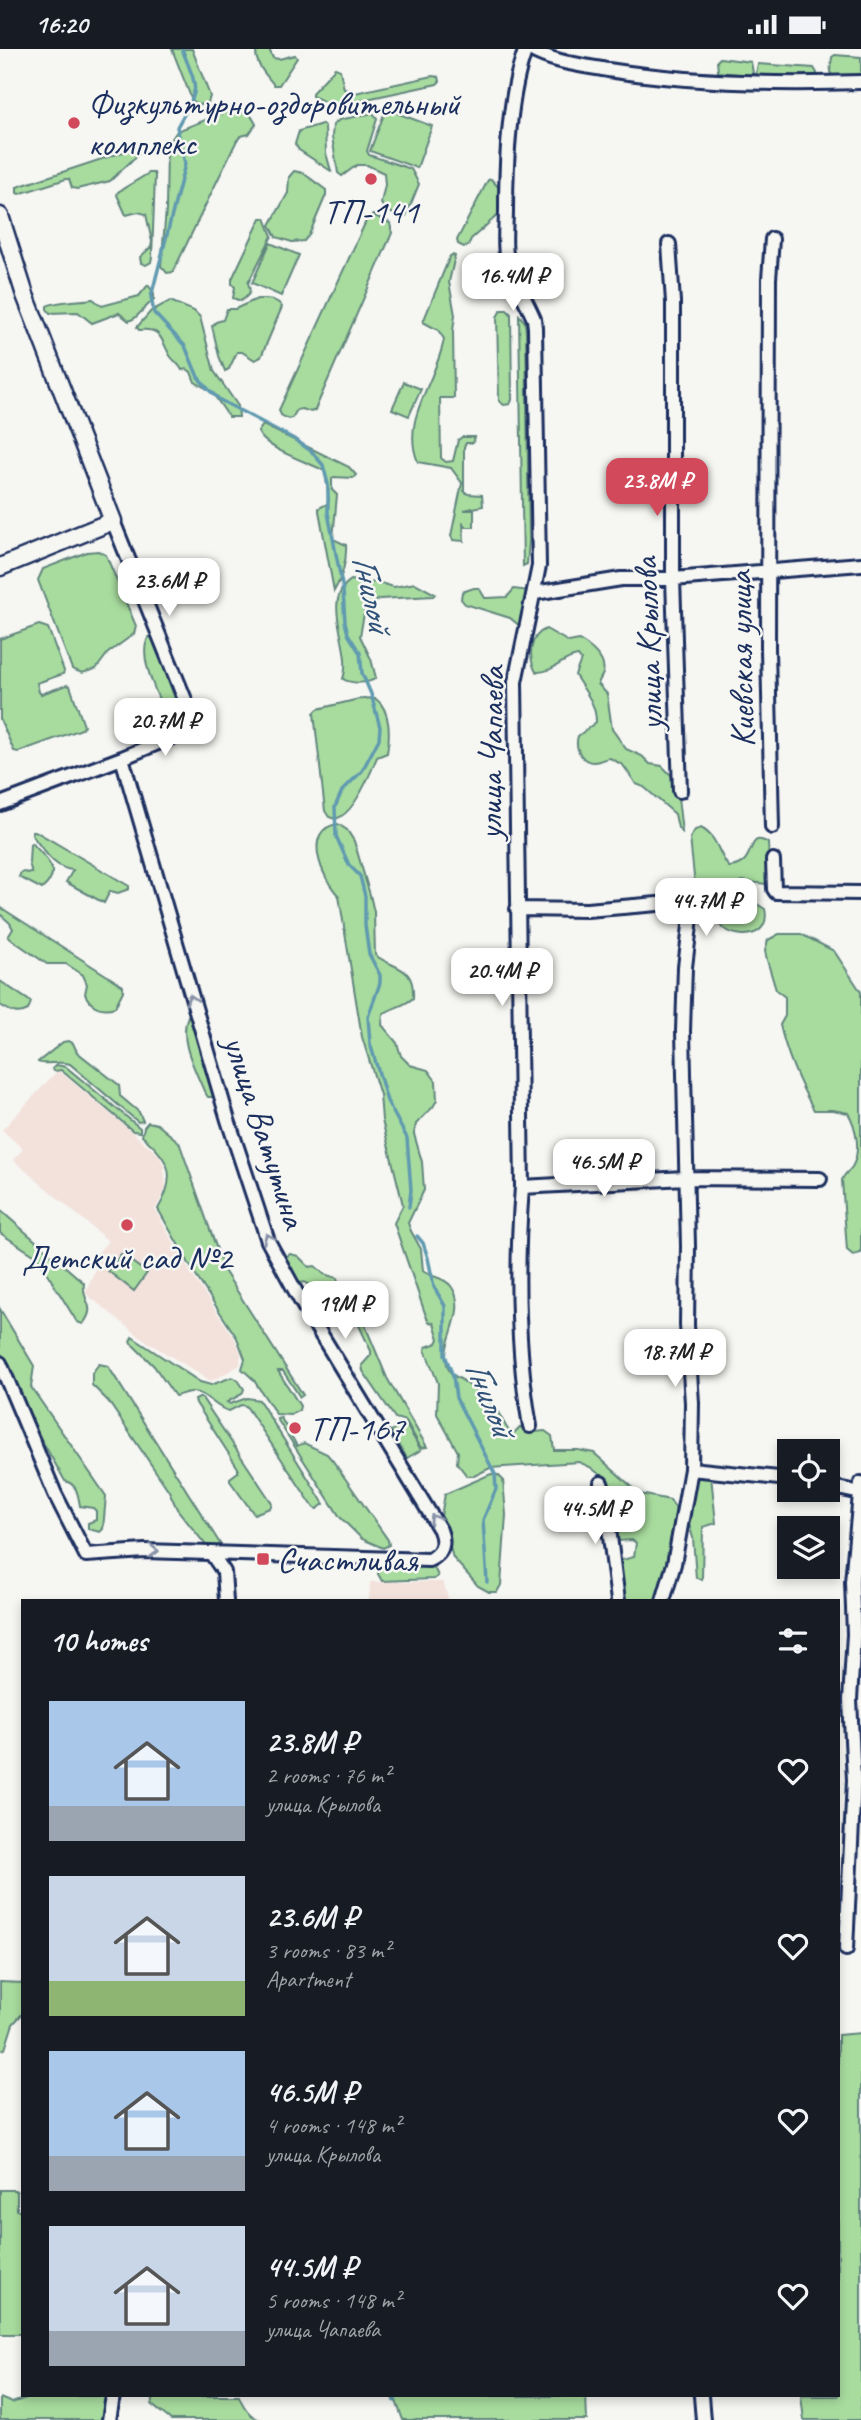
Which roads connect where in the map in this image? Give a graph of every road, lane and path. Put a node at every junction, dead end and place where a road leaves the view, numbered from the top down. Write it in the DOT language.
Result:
graph roads {
  1 [pos="528,49"];
  2 [pos="861,82"];
  3 [pos="0,216"];
  4 [pos="772,239"];
  5 [pos="669,244"];
  6 [pos="113,521"];
  7 [pos="861,564"];
  8 [pos="0,567"];
  9 [pos="768,571"];
  10 [pos="673,579"];
  11 [pos="535,593"];
  12 [pos="121,758"];
  13 [pos="680,791"];
  14 [pos="0,804"];
  15 [pos="772,827"];
  16 [pos="773,860"];
  17 [pos="861,893"];
  18 [pos="517,909"];
  19 [pos="685,1178"];
  20 [pos="820,1179"];
  21 [pos="522,1187"];
  22 [pos="0,1363"];
  23 [pos="530,1426"];
  24 [pos="691,1469"];
  25 [pos="777,1478"];
  26 [pos="601,1483"];
  27 [pos="840,1487"];
  28 [pos="861,1489"];
  29 [pos="211,1553"];
  30 [pos="226,1599"];
  31 [pos="618,1599"];
  32 [pos="664,1599"];
  33 [pos="846,1949"];
  34 [pos="113,2397"];
  35 [pos="701,2397"];
  36 [pos="108,2420"];
  37 [pos="703,2420"];
  1 -- 2 [label="street"];
  1 -- 11 [label="street, улица Чапаева"];
  3 -- 6 [label="main road"];
  4 -- 9 [label="street, Киевская улица"];
  5 -- 10 [label="street, улица Крылова"];
  6 -- 8 [label="main road"];
  6 -- 12 [label="street"];
  7 -- 9 [label="street"];
  9 -- 10 [label="street"];
  9 -- 15 [label="street, Киевская улица"];
  10 -- 11 [label="street"];
  10 -- 13 [label="street, улица Крылова"];
  11 -- 18 [label="street, улица Чапаева"];
  12 -- 14 [label="street"];
  29 -- 12 [label="street, улица Ватутина, one-way"];
  16 -- 17 [label="street"];
  18 -- 19 [label="street"];
  18 -- 21 [label="street, улица Чапаева"];
  19 -- 20 [label="street"];
  19 -- 21 [label="street"];
  19 -- 24 [label="street"];
  21 -- 23 [label="street, улица Чапаева"];
  22 -- 29 [label="street, улица Ватутина, one-way"];
  24 -- 25 [label="street"];
  24 -- 32 [label="street"];
  26 -- 31 [label="street"];
  27 -- 28 [label="street"];
  28 -- 33 [label="street"];
  29 -- 30 [label="street"];
  34 -- 36 [label="street"];
  35 -- 37 [label="street"];
}
